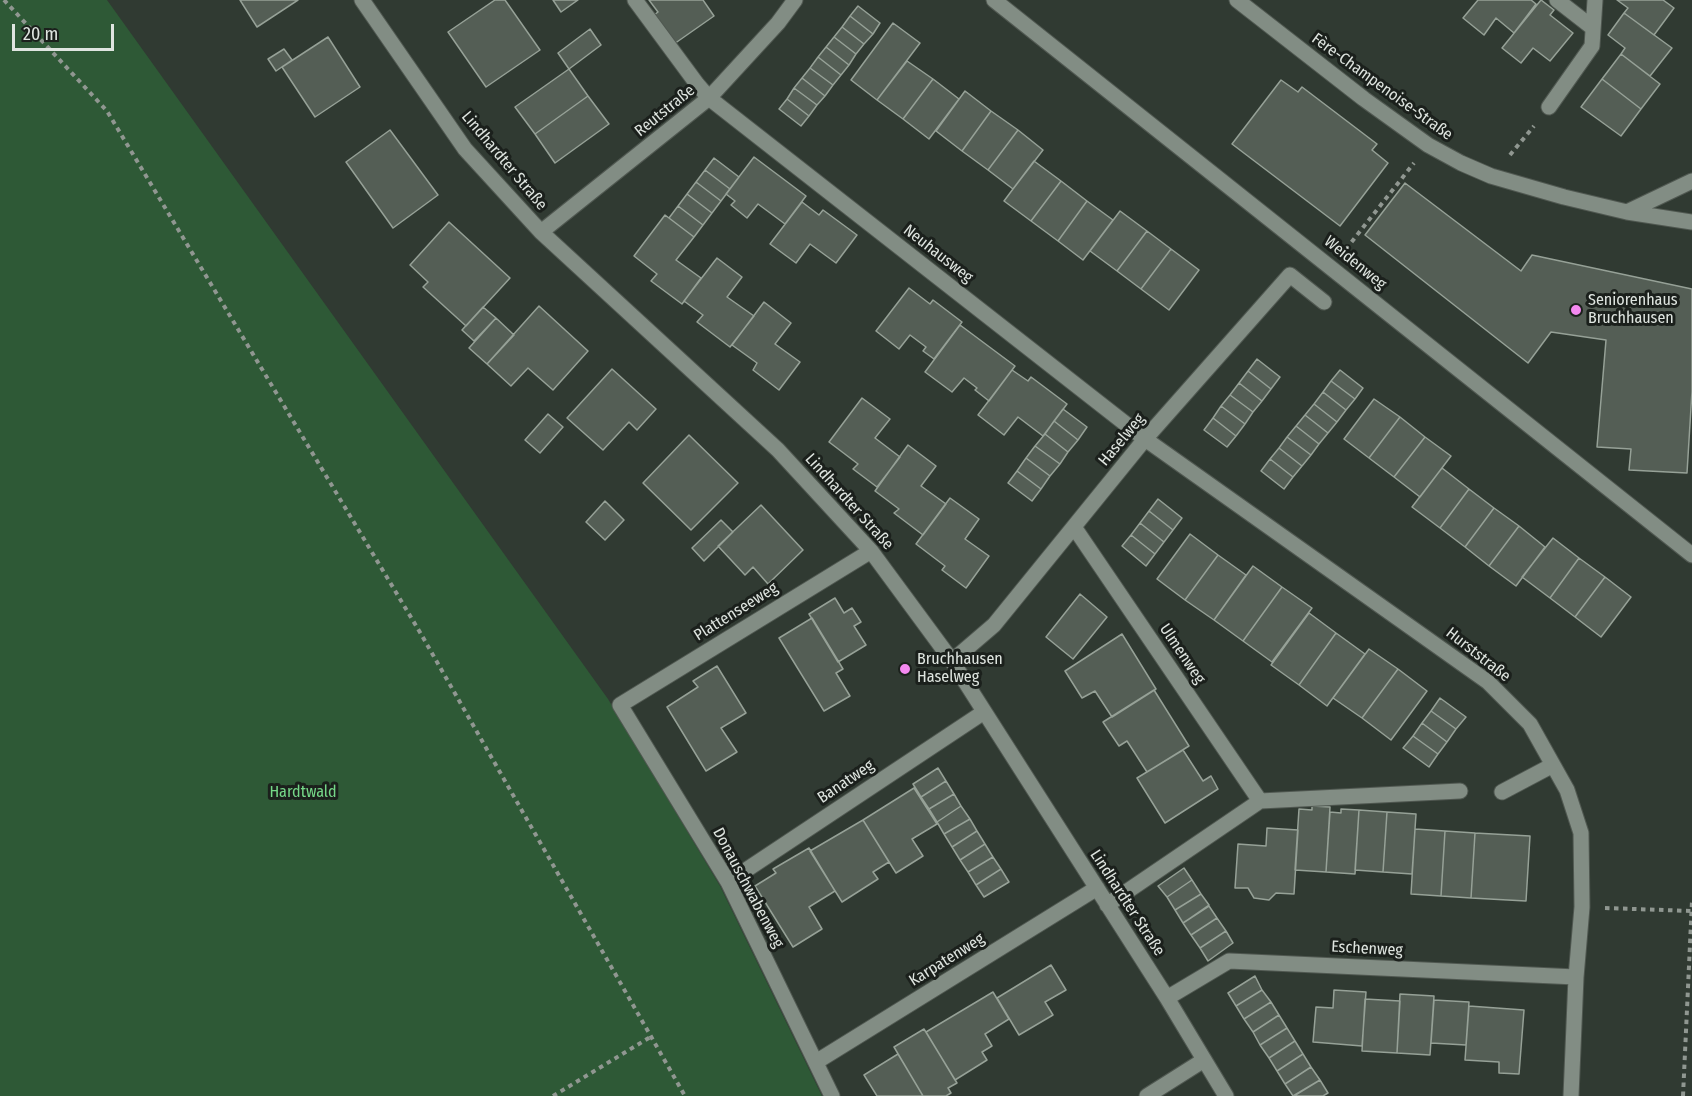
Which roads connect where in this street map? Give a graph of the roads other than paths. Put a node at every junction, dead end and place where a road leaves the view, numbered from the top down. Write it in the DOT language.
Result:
graph roads {
  1 [pos="362,0"];
  2 [pos="634,0"];
  3 [pos="795,0"];
  4 [pos="994,0"];
  5 [pos="1237,0"];
  6 [pos="1557,0"];
  7 [pos="1595,0"];
  8 [pos="1593,28"];
  9 [pos="710,98"];
  10 [pos="1549,107"];
  11 [pos="1692,181"];
  12 [pos="1627,212"];
  13 [pos="1692,222"];
  14 [pos="541,232"];
  15 [pos="1324,302"];
  16 [pos="1145,439"];
  17 [pos="1074,527"];
  18 [pos="871,551"];
  19 [pos="1692,555"];
  20 [pos="952,661"];
  21 [pos="620,705"];
  22 [pos="984,712"];
  23 [pos="1553,765"];
  24 [pos="1460,791"];
  25 [pos="1502,792"];
  26 [pos="1260,801"];
  27 [pos="728,882"];
  28 [pos="1097,888"];
  29 [pos="1107,905"];
  30 [pos="1576,977"];
  31 [pos="1167,998"];
  32 [pos="1204,1060"];
  33 [pos="816,1062"];
  34 [pos="832,1096"];
  35 [pos="1147,1096"];
  36 [pos="1226,1096"];
  37 [pos="1571,1096"];
  1 -- 14 [label="street, Lindhardter Straße"];
  2 -- 9 [label="street, Neuhausweg"];
  3 -- 9 [label="street, Reutstraße"];
  4 -- 19 [label="street, Weidenweg"];
  5 -- 12 [label="street, Fère-Champenoise-Straße"];
  6 -- 8 [label="street"];
  7 -- 8 [label="street"];
  8 -- 10 [label="street"];
  9 -- 14 [label="street, Reutstraße"];
  9 -- 16 [label="street, Neuhausweg"];
  11 -- 12 [label="street"];
  12 -- 13 [label="street, Fère-Champenoise-Straße"];
  14 -- 18 [label="street, Lindhardter Straße"];
  15 -- 16 [label="street, Haselweg"];
  16 -- 17 [label="street, Haselweg"];
  16 -- 23 [label="street, Hurststraße"];
  17 -- 20 [label="street, Haselweg"];
  17 -- 26 [label="street, Ulmenweg"];
  18 -- 20 [label="street, Lindhardter Straße"];
  18 -- 21 [label="street, Plattenseeweg"];
  20 -- 22 [label="street, Lindhardter Straße"];
  21 -- 27 [label="street, Donauschwabenweg"];
  22 -- 27 [label="street, Banatweg"];
  22 -- 28 [label="street, Lindhardter Straße"];
  23 -- 25 [label="street"];
  23 -- 30 [label="street, Hurststraße"];
  24 -- 26 [label="street"];
  26 -- 29 [label="street"];
  27 -- 33 [label="street, Donauschwabenweg"];
  28 -- 29 [label="street, Lindhardter Straße"];
  28 -- 33 [label="street, Karpatenweg"];
  29 -- 31 [label="street, Lindhardter Straße"];
  30 -- 31 [label="street, Eschenweg"];
  30 -- 37 [label="street, Hurststraße"];
  31 -- 32 [label="street, Lindhardter Straße"];
  32 -- 35 [label="street"];
  32 -- 36 [label="street, Lindhardter Straße"];
  33 -- 34 [label="street, Donauschwabenweg"];
}
